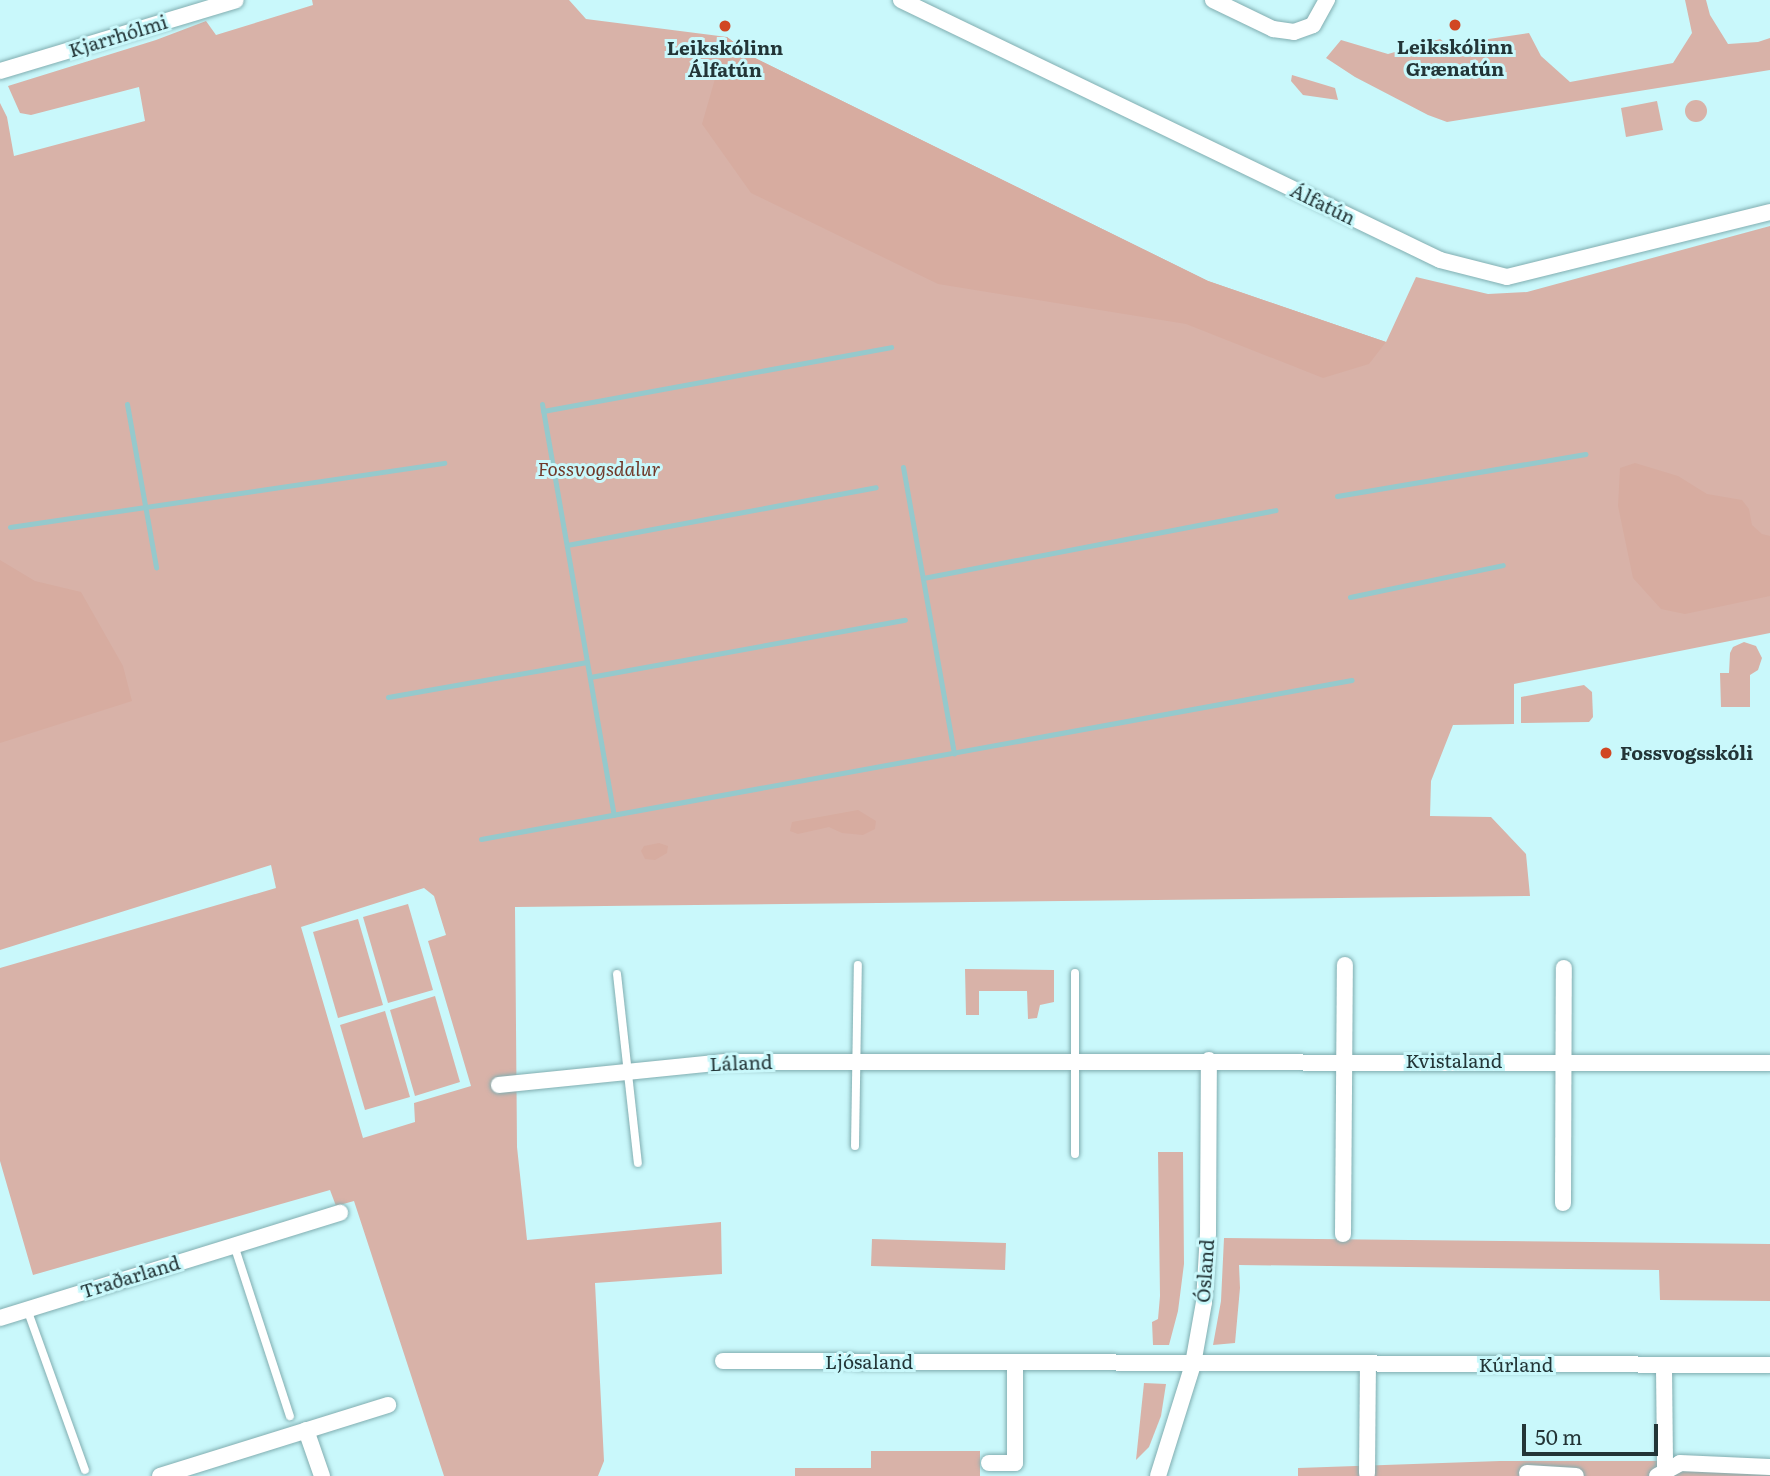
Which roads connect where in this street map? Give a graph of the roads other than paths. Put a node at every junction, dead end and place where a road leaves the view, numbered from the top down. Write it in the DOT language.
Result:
graph roads {
  1 [pos="236,0"];
  2 [pos="901,0"];
  3 [pos="1213,0"];
  4 [pos="1327,0"];
  5 [pos="0,71"];
  6 [pos="1770,212"];
  7 [pos="858,965"];
  8 [pos="1345,965"];
  9 [pos="1564,968"];
  10 [pos="1075,973"];
  11 [pos="617,974"];
  12 [pos="1209,1060"];
  13 [pos="1344,1060"];
  14 [pos="1075,1061"];
  15 [pos="1563,1061"];
  16 [pos="856,1062"];
  17 [pos="1770,1063"];
  18 [pos="627,1072"];
  19 [pos="499,1085"];
  20 [pos="855,1146"];
  21 [pos="1075,1154"];
  22 [pos="638,1163"];
  23 [pos="1563,1203"];
  24 [pos="340,1213"];
  25 [pos="1343,1234"];
  26 [pos="234,1245"];
  27 [pos="26,1309"];
  28 [pos="0,1318"];
  29 [pos="723,1361"];
  30 [pos="1015,1363"];
  31 [pos="1193,1364"];
  32 [pos="1368,1364"];
  33 [pos="1770,1365"];
  34 [pos="1664,1367"];
  35 [pos="388,1405"];
  36 [pos="289,1416"];
  37 [pos="306,1430"];
  38 [pos="989,1463"];
  39 [pos="1770,1467"];
  40 [pos="85,1469"];
  41 [pos="200,1470"];
  42 [pos="1367,1473"];
  43 [pos="1661,1473"];
  44 [pos="1527,1474"];
  45 [pos="160,1476"];
  46 [pos="322,1476"];
  47 [pos="1158,1476"];
  48 [pos="1576,1476"];
  1 -- 5 [label="street, Kjarrhólmi"];
  2 -- 6 [label="street, Álfatún"];
  3 -- 4 [label="street"];
  7 -- 16 [label="lane"];
  8 -- 13 [label="street"];
  9 -- 15 [label="street"];
  10 -- 14 [label="lane"];
  11 -- 18 [label="lane"];
  12 -- 13 [label="street, Kvistaland"];
  12 -- 14 [label="street, Láland"];
  12 -- 31 [label="street, Ósland"];
  13 -- 15 [label="street, Kvistaland"];
  13 -- 25 [label="street"];
  14 -- 16 [label="street, Láland"];
  14 -- 21 [label="lane"];
  15 -- 17 [label="street, Kvistaland"];
  15 -- 23 [label="street"];
  16 -- 18 [label="street, Láland"];
  16 -- 20 [label="lane"];
  18 -- 19 [label="street, Láland"];
  18 -- 22 [label="lane"];
  24 -- 26 [label="street, Traðarland"];
  26 -- 27 [label="street, Traðarland"];
  26 -- 36 [label="lane"];
  27 -- 28 [label="street, Traðarland"];
  27 -- 40 [label="lane"];
  29 -- 30 [label="street, Ljósaland"];
  30 -- 31 [label="street, Ljósaland"];
  30 -- 38 [label="street"];
  31 -- 32 [label="street, Kúrland"];
  31 -- 47 [label="street, Ósland"];
  32 -- 34 [label="street, Kúrland"];
  32 -- 42 [label="street"];
  33 -- 34 [label="street, Kúrland"];
  34 -- 43 [label="street"];
  35 -- 37 [label="street"];
  37 -- 41 [label="street"];
  37 -- 46 [label="street"];
  39 -- 43 [label="street"];
  41 -- 45 [label="street"];
  44 -- 48 [label="street"];
}
